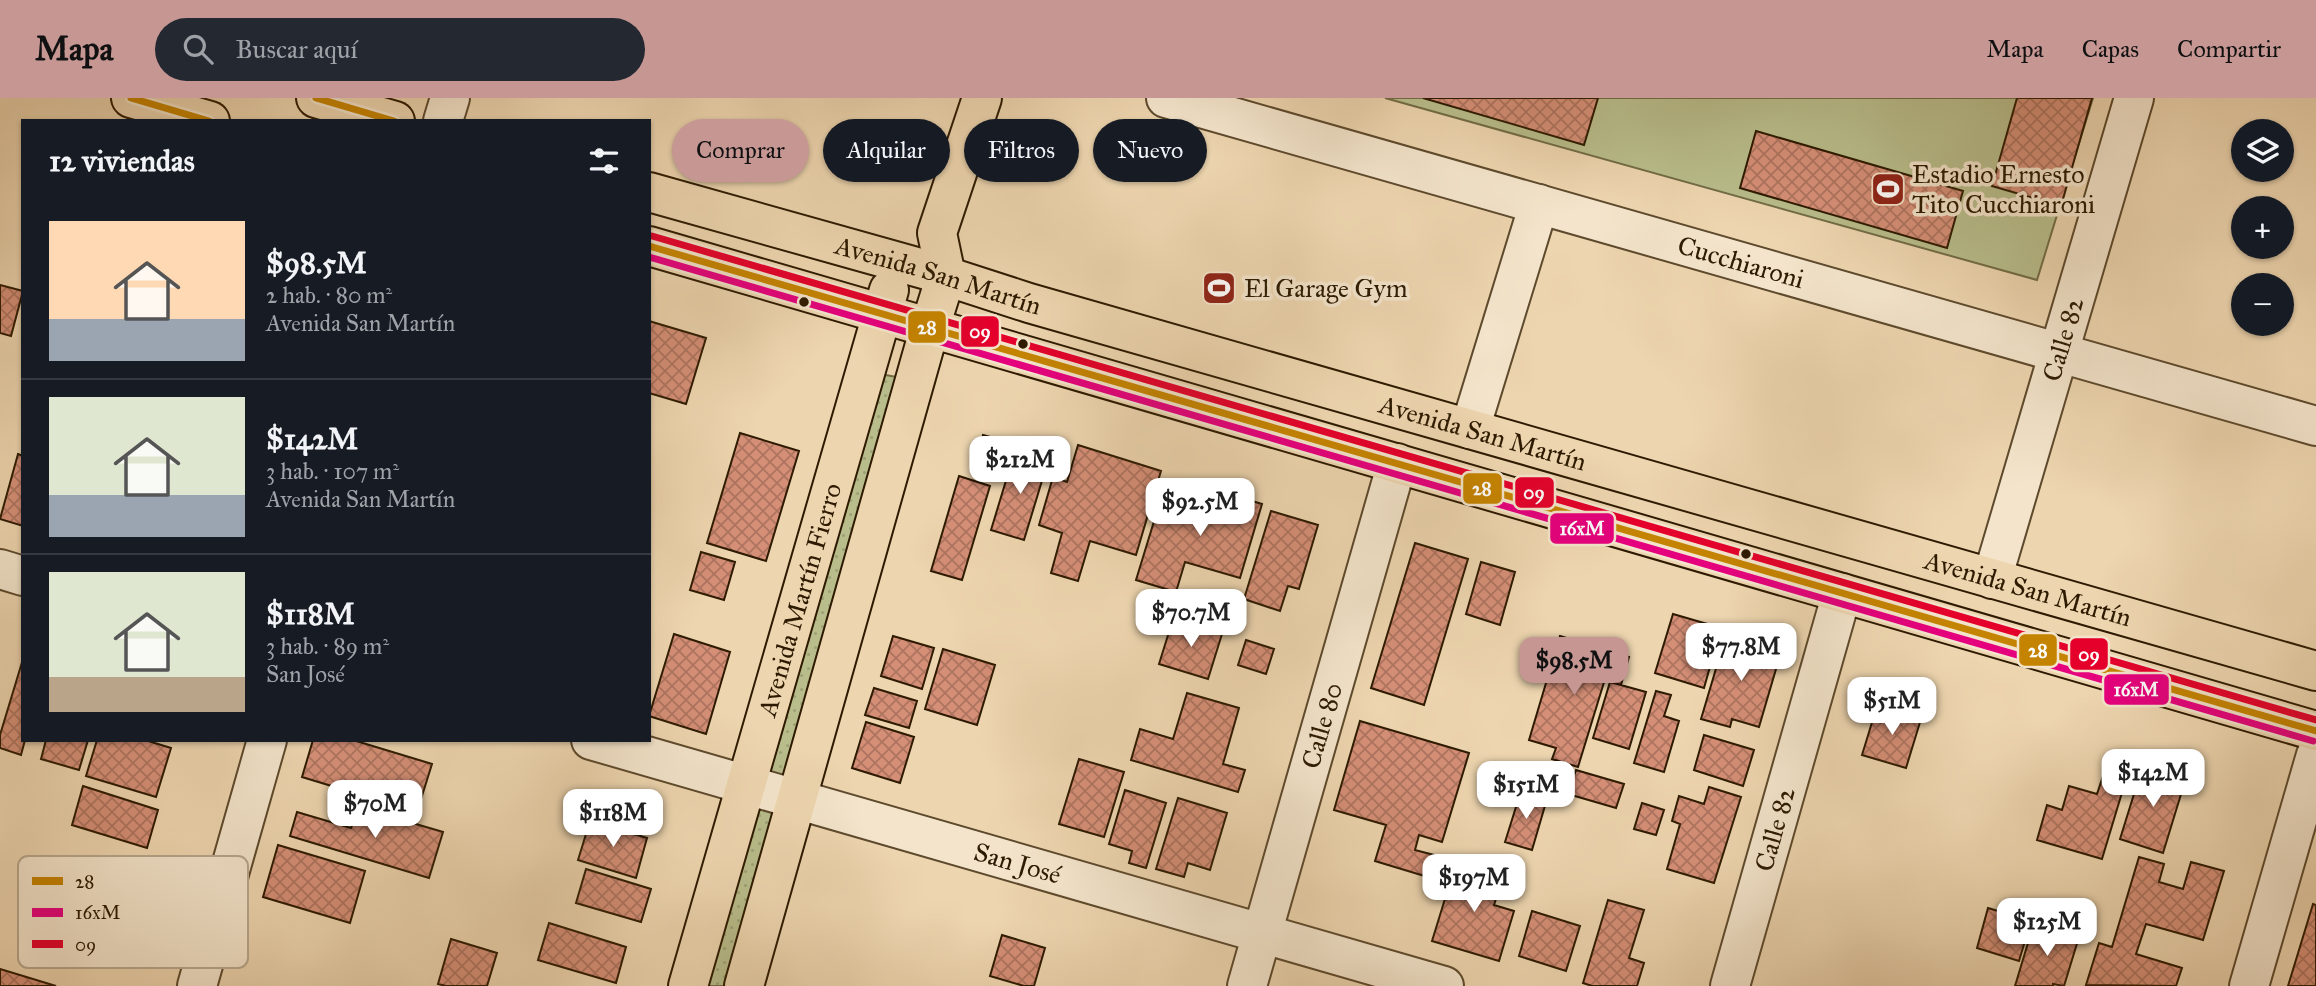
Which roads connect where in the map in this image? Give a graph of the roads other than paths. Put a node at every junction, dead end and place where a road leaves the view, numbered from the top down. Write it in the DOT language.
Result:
graph roads {
  1 [pos="131,98"];
  2 [pos="316,98"];
  3 [pos="450,98"];
  4 [pos="982,98"];
  5 [pos="1166,98"];
  6 [pos="2134,98"];
  7 [pos="204,119"];
  8 [pos="388,119"];
  9 [pos="444,119"];
  10 [pos="651,193"];
  11 [pos="1539,204"];
  12 [pos="937,233"];
  13 [pos="651,247"];
  14 [pos="897,261"];
  15 [pos="946,276"];
  16 [pos="883,313"];
  17 [pos="930,327"];
  18 [pos="2060,352"];
  19 [pos="2316,426"];
  20 [pos="1471,429"];
  21 [pos="1397,463"];
  22 [pos="0,569"];
  23 [pos="21,575"];
  24 [pos="1992,579"];
  25 [pos="1842,593"];
  26 [pos="2316,671"];
  27 [pos="2316,731"];
  28 [pos="266,742"];
  29 [pos="599,742"];
  30 [pos="2316,755"];
  31 [pos="746,785"];
  32 [pos="797,800"];
  33 [pos="234,856"];
  34 [pos="1262,934"];
  35 [pos="202,968"];
  36 [pos="197,986"];
  37 [pos="688,986"];
  38 [pos="744,986"];
  39 [pos="1247,986"];
  40 [pos="1444,986"];
  41 [pos="1730,986"];
  42 [pos="2249,986"];
  1 -- 7 [label="main road"];
  2 -- 8 [label="main road"];
  3 -- 9 [label="street"];
  4 -- 12 [label="main road"];
  5 -- 11 [label="street, Cucchiaroni"];
  6 -- 18 [label="street, Calle 82"];
  10 -- 14 [label="main road, Avenida San Martín"];
  11 -- 18 [label="street, Cucchiaroni"];
  11 -- 20 [label="street"];
  12 -- 14 [label="main road"];
  12 -- 15 [label="main road, Avenida Martín Fierro"];
  13 -- 16 [label="main road, Avenida San Martín"];
  14 -- 15 [label="main road, Avenida San Martín"];
  14 -- 16 [label="main road, Avenida Martín Fierro"];
  15 -- 17 [label="main road, Avenida Martín Fierro"];
  15 -- 20 [label="main road, Avenida San Martín"];
  16 -- 17 [label="main road, Avenida San Martín"];
  16 -- 31 [label="main road, Avenida Martín Fierro"];
  17 -- 21 [label="main road, Avenida San Martín"];
  17 -- 32 [label="main road, Avenida Martín Fierro"];
  18 -- 19 [label="street, Cucchiaroni"];
  18 -- 24 [label="street, Calle 82"];
  20 -- 24 [label="main road, Avenida San Martín"];
  21 -- 25 [label="main road, Avenida San Martín"];
  21 -- 34 [label="street, Calle 80"];
  22 -- 23 [label="street"];
  24 -- 26 [label="main road, Avenida San Martín"];
  25 -- 27 [label="main road, Avenida San Martín"];
  25 -- 41 [label="street, Calle 82"];
  28 -- 33 [label="street"];
  29 -- 31 [label="street, San José"];
  30 -- 42 [label="street"];
  31 -- 32 [label="street, San José"];
  31 -- 37 [label="main road, Avenida Martín Fierro"];
  32 -- 34 [label="street, San José"];
  32 -- 38 [label="main road, Avenida Martín Fierro"];
  34 -- 39 [label="street, Calle 80"];
  34 -- 40 [label="street, San José"];
  35 -- 36 [label="street"];
}
